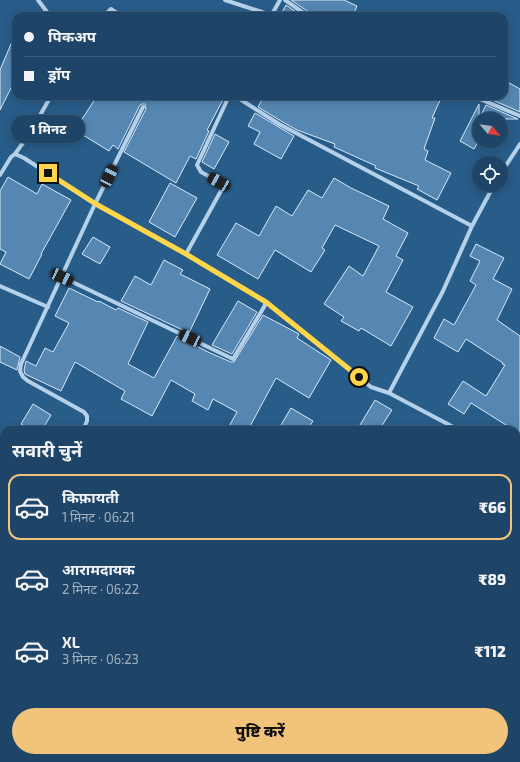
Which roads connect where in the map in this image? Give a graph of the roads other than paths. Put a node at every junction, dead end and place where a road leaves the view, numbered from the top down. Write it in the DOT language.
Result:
graph roads {
  1 [pos="38,0"];
  2 [pos="225,0"];
  3 [pos="280,0"];
  4 [pos="285,0"];
  5 [pos="47,12"];
  6 [pos="260,12"];
  7 [pos="273,12"];
  8 [pos="302,12"];
  9 [pos="50,100"];
  10 [pos="227,100"];
  11 [pos="241,100"];
  12 [pos="482,100"];
  13 [pos="143,107"];
  14 [pos="520,116"];
  15 [pos="520,144"];
  16 [pos="15,154"];
  17 [pos="508,162"];
  18 [pos="0,175"];
  19 [pos="490,192"];
  20 [pos="96,204"];
  21 [pos="472,226"];
  22 [pos="186,254"];
  23 [pos="62,277"];
  24 [pos="0,286"];
  25 [pos="266,302"];
  26 [pos="48,307"];
  27 [pos="389,393"];
  28 [pos="85,426"];
  29 [pos="451,426"];
  1 -- 5 [label="street"];
  2 -- 6 [label="street"];
  3 -- 7 [label="street"];
  4 -- 8 [label="street"];
  9 -- 16 [label="street"];
  10 -- 22 [label="street"];
  11 -- 21 [label="street"];
  12 -- 14 [label="street"];
  13 -- 20 [label="street"];
  15 -- 17 [label="street"];
  16 -- 18 [label="street"];
  16 -- 20 [label="street"];
  19 -- 21 [label="street"];
  20 -- 22 [label="street"];
  20 -- 23 [label="street"];
  21 -- 27 [label="street"];
  22 -- 25 [label="street"];
  23 -- 25 [label="street"];
  23 -- 26 [label="street"];
  24 -- 26 [label="street"];
  25 -- 27 [label="street"];
  26 -- 28 [label="street"];
  27 -- 29 [label="street"];
}
